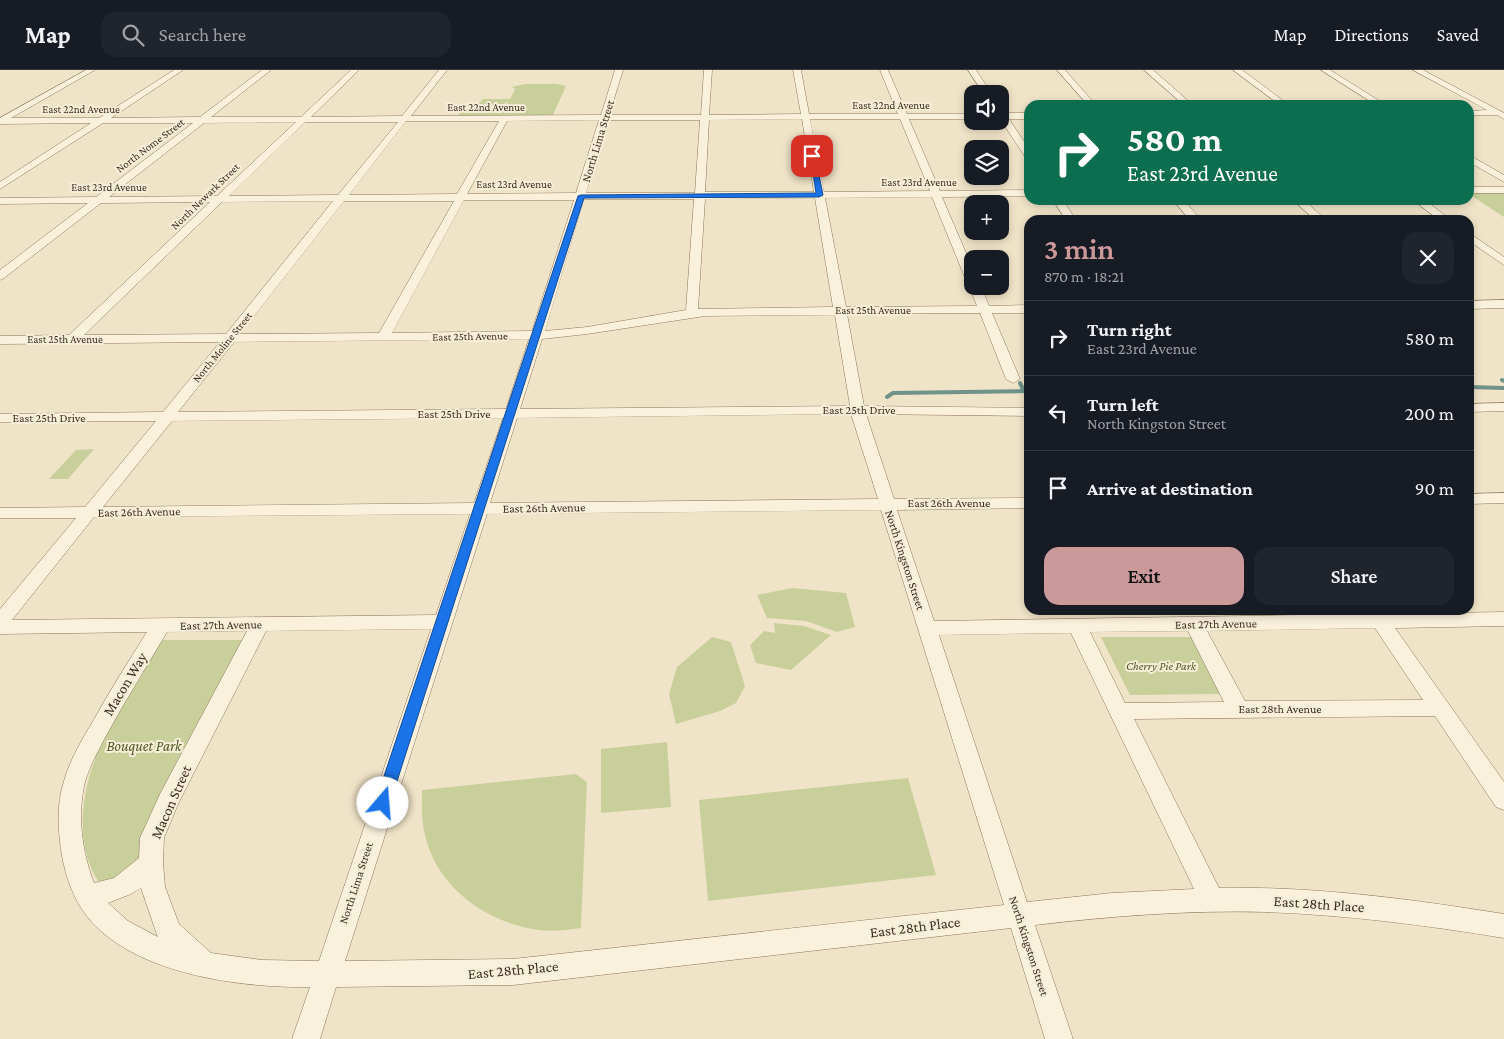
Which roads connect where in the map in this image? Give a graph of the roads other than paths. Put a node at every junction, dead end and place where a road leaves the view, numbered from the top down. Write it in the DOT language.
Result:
graph roads {
  1 [pos="91,70"];
  2 [pos="179,70"];
  3 [pos="267,70"];
  4 [pos="355,70"];
  5 [pos="443,70"];
  6 [pos="620,70"];
  7 [pos="708,70"];
  8 [pos="797,70"];
  9 [pos="884,70"];
  10 [pos="972,70"];
  11 [pos="1061,70"];
  12 [pos="1148,70"];
  13 [pos="1237,70"];
  14 [pos="1325,70"];
  15 [pos="1417,70"];
  16 [pos="982,85"];
  17 [pos="1088,100"];
  18 [pos="1183,100"];
  19 [pos="1278,100"];
  20 [pos="1374,100"];
  21 [pos="1474,113"];
  22 [pos="1502,114"];
  23 [pos="1009,115"];
  24 [pos="904,116"];
  25 [pos="964,116"];
  26 [pos="1024,116"];
  27 [pos="705,117"];
  28 [pos="805,117"];
  29 [pos="504,118"];
  30 [pos="604,118"];
  31 [pos="404,119"];
  32 [pos="202,120"];
  33 [pos="303,120"];
  34 [pos="0,121"];
  35 [pos="101,121"];
  36 [pos="1009,127"];
  37 [pos="1024,149"];
  38 [pos="1474,161"];
  39 [pos="1504,180"];
  40 [pos="0,186"];
  41 [pos="1474,190"];
  42 [pos="1504,190"];
  43 [pos="1024,193"];
  44 [pos="936,194"];
  45 [pos="819,195"];
  46 [pos="581,196"];
  47 [pos="699,196"];
  48 [pos="461,197"];
  49 [pos="341,198"];
  50 [pos="220,199"];
  51 [pos="0,200"];
  52 [pos="98,200"];
  53 [pos="1182,205"];
  54 [pos="1304,205"];
  55 [pos="1425,205"];
  56 [pos="1192,215"];
  57 [pos="1316,215"];
  58 [pos="1439,215"];
  59 [pos="1474,240"];
  60 [pos="964,261"];
  61 [pos="1504,262"];
  62 [pos="0,276"];
  63 [pos="979,295"];
  64 [pos="1504,304"];
  65 [pos="1474,305"];
  66 [pos="1024,308"];
  67 [pos="985,309"];
  68 [pos="840,310"];
  69 [pos="692,313"];
  70 [pos="537,335"];
  71 [pos="383,337"];
  72 [pos="229,338"];
  73 [pos="72,339"];
  74 [pos="0,340"];
  75 [pos="1013,379"];
  76 [pos="1504,407"];
  77 [pos="1474,408"];
  78 [pos="858,410"];
  79 [pos="1024,412"];
  80 [pos="511,414"];
  81 [pos="166,417"];
  82 [pos="0,418"];
  83 [pos="1504,498"];
  84 [pos="1474,499"];
  85 [pos="1024,503"];
  86 [pos="887,504"];
  87 [pos="480,508"];
  88 [pos="89,513"];
  89 [pos="0,514"];
  90 [pos="1376,616"];
  91 [pos="1504,619"];
  92 [pos="0,622"];
  93 [pos="442,622"];
  94 [pos="260,624"];
  95 [pos="1194,624"];
  96 [pos="161,626"];
  97 [pos="1077,626"];
  98 [pos="0,627"];
  99 [pos="927,628"];
  100 [pos="1441,708"];
  101 [pos="1239,710"];
  102 [pos="1119,711"];
  103 [pos="1504,800"];
  104 [pos="150,863"];
  105 [pos="87,896"];
  106 [pos="1212,900"];
  107 [pos="1020,916"];
  108 [pos="1504,926"];
  109 [pos="205,965"];
  110 [pos="326,974"];
  111 [pos="306,1039"];
  112 [pos="1059,1039"];
  1 -- 34 [label="street"];
  2 -- 35 [label="street"];
  3 -- 32 [label="street, North Nome Street"];
  4 -- 33 [label="street, North Newark Street"];
  5 -- 31 [label="street, North Moline Street"];
  6 -- 30 [label="street, North Lima Street"];
  7 -- 27 [label="street"];
  8 -- 28 [label="street, North Kingston Street"];
  9 -- 24 [label="street"];
  10 -- 16 [label="street"];
  11 -- 17 [label="street"];
  12 -- 18 [label="street"];
  13 -- 19 [label="street"];
  14 -- 20 [label="street"];
  15 -- 22 [label="street"];
  21 -- 22 [label="street"];
  23 -- 26 [label="street"];
  24 -- 25 [label="street, East 22nd Avenue"];
  24 -- 28 [label="street, East 22nd Avenue"];
  24 -- 44 [label="street"];
  27 -- 28 [label="street, East 22nd Avenue"];
  27 -- 30 [label="street, East 22nd Avenue"];
  27 -- 47 [label="street"];
  28 -- 45 [label="street, North Kingston Street"];
  29 -- 30 [label="street, East 22nd Avenue"];
  29 -- 31 [label="street, East 22nd Avenue"];
  29 -- 48 [label="street"];
  30 -- 46 [label="street, North Lima Street"];
  31 -- 33 [label="street, East 22nd Avenue"];
  31 -- 49 [label="street, North Moline Street"];
  32 -- 33 [label="street, East 22nd Avenue"];
  32 -- 35 [label="street, East 22nd Avenue"];
  32 -- 52 [label="street, North Nome Street"];
  33 -- 50 [label="street, North Newark Street"];
  34 -- 35 [label="street, East 22nd Avenue"];
  35 -- 40 [label="street"];
  36 -- 37 [label="street"];
  38 -- 39 [label="street"];
  41 -- 42 [label="street"];
  43 -- 44 [label="street, East 23rd Avenue"];
  44 -- 45 [label="street, East 23rd Avenue"];
  44 -- 60 [label="street"];
  45 -- 47 [label="street, East 23rd Avenue"];
  45 -- 68 [label="street, North Kingston Street"];
  46 -- 47 [label="street, East 23rd Avenue"];
  46 -- 48 [label="street, East 23rd Avenue"];
  46 -- 70 [label="street, North Lima Street"];
  47 -- 69 [label="street"];
  48 -- 49 [label="street, East 23rd Avenue"];
  48 -- 71 [label="street"];
  49 -- 50 [label="street, East 23rd Avenue"];
  49 -- 72 [label="street, North Moline Street"];
  50 -- 52 [label="street, East 23rd Avenue"];
  50 -- 73 [label="street, North Newark Street"];
  51 -- 52 [label="street, East 23rd Avenue"];
  52 -- 62 [label="street, North Nome Street"];
  53 -- 56 [label="street"];
  54 -- 57 [label="street"];
  55 -- 58 [label="street"];
  59 -- 61 [label="street"];
  63 -- 67 [label="street"];
  64 -- 65 [label="street"];
  66 -- 67 [label="street, East 25th Avenue"];
  67 -- 68 [label="street, East 25th Avenue"];
  67 -- 75 [label="street"];
  68 -- 69 [label="street, East 25th Avenue"];
  68 -- 78 [label="street, North Kingston Street"];
  69 -- 70 [label="street, East 25th Avenue"];
  70 -- 71 [label="street, East 25th Avenue"];
  70 -- 80 [label="street, North Lima Street"];
  71 -- 72 [label="street, East 25th Avenue"];
  72 -- 73 [label="street, East 25th Avenue"];
  72 -- 81 [label="street, North Moline Street"];
  73 -- 74 [label="street, East 25th Avenue"];
  76 -- 77 [label="street"];
  78 -- 79 [label="street, East 25th Drive"];
  78 -- 80 [label="street, East 25th Drive"];
  78 -- 86 [label="street, North Kingston Street"];
  80 -- 81 [label="street, East 25th Drive"];
  80 -- 87 [label="street, North Lima Street"];
  81 -- 82 [label="street, East 25th Drive"];
  81 -- 88 [label="street, North Moline Street"];
  83 -- 84 [label="street"];
  85 -- 86 [label="street, East 26th Avenue"];
  86 -- 87 [label="street, East 26th Avenue"];
  86 -- 99 [label="street, North Kingston Street"];
  87 -- 88 [label="street, East 26th Avenue"];
  87 -- 93 [label="street, North Lima Street"];
  88 -- 89 [label="street, East 26th Avenue"];
  88 -- 92 [label="street, North Moline Street"];
  90 -- 91 [label="street, East 27th Avenue"];
  90 -- 95 [label="street, East 27th Avenue"];
  90 -- 100 [label="street"];
  93 -- 94 [label="street, East 27th Avenue"];
  93 -- 110 [label="street, North Lima Street"];
  94 -- 96 [label="street, East 27th Avenue"];
  94 -- 104 [label="street, Macon Street"];
  95 -- 97 [label="street, East 27th Avenue"];
  95 -- 101 [label="street"];
  96 -- 98 [label="street, East 27th Avenue"];
  96 -- 105 [label="street, Macon Way"];
  97 -- 99 [label="street, East 27th Avenue"];
  97 -- 102 [label="street"];
  99 -- 107 [label="street, North Kingston Street"];
  100 -- 101 [label="street, East 28th Avenue"];
  100 -- 103 [label="street"];
  101 -- 102 [label="street, East 28th Avenue"];
  102 -- 106 [label="street"];
  104 -- 105 [label="street"];
  104 -- 109 [label="street"];
  105 -- 109 [label="street, Macon Way"];
  106 -- 107 [label="street, East 28th Place"];
  106 -- 108 [label="street, East 28th Place"];
  107 -- 110 [label="street, East 28th Place"];
  107 -- 112 [label="street, North Kingston Street"];
  109 -- 110 [label="street, Macon Way"];
  110 -- 111 [label="street, North Lima Street"];
}
